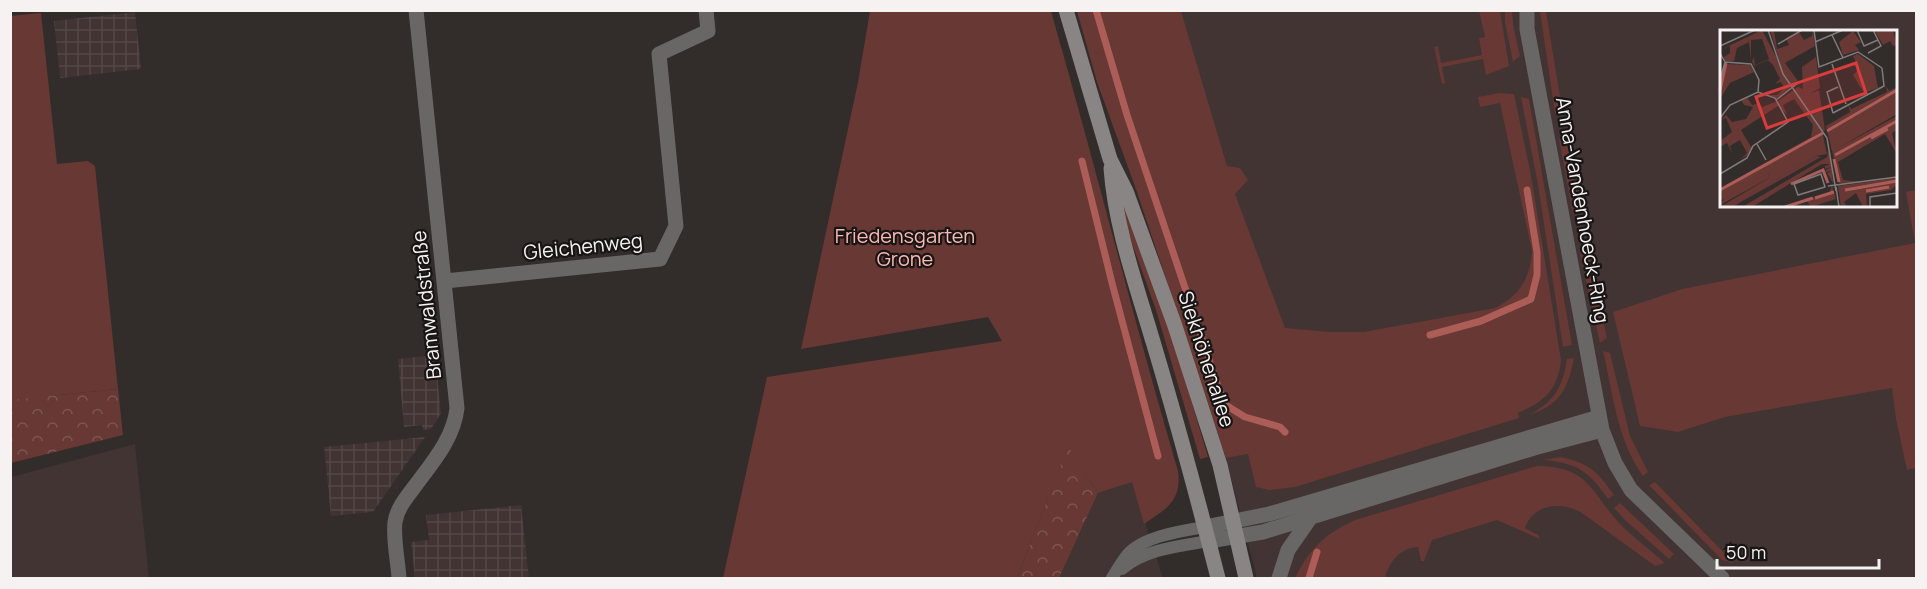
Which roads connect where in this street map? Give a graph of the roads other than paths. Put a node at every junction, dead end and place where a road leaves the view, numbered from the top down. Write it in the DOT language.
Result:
graph roads {
  1 [pos="416,10"];
  2 [pos="706,10"];
  3 [pos="1066,10"];
  4 [pos="1527,10"];
  5 [pos="1110,159"];
  6 [pos="445,281"];
  7 [pos="1601,423"];
  8 [pos="1311,517"];
  9 [pos="1235,529"];
  10 [pos="1207,534"];
  11 [pos="399,579"];
  12 [pos="1113,579"];
  13 [pos="1218,579"];
  14 [pos="1246,579"];
  15 [pos="1279,579"];
  16 [pos="1722,579"];
  1 -- 6 [label="street, Bramwaldstraße"];
  2 -- 6 [label="street, Gleichenweg"];
  3 -- 5 [label="main road, Siekhöhenallee"];
  4 -- 7 [label="street, Anna-Vandenhoeck-Ring"];
  5 -- 9 [label="main road, Siekhöhenallee"];
  5 -- 10 [label="main road, Siekhöhenallee"];
  6 -- 11 [label="street, Bramwaldstraße"];
  7 -- 8 [label="street"];
  7 -- 9 [label="street"];
  7 -- 16 [label="street, Anna-Vandenhoeck-Ring"];
  8 -- 9 [label="street"];
  8 -- 15 [label="street"];
  9 -- 10 [label="street"];
  9 -- 14 [label="main road, Siekhöhenallee"];
  10 -- 12 [label="lane"];
  10 -- 13 [label="main road, Siekhöhenallee"];
}
